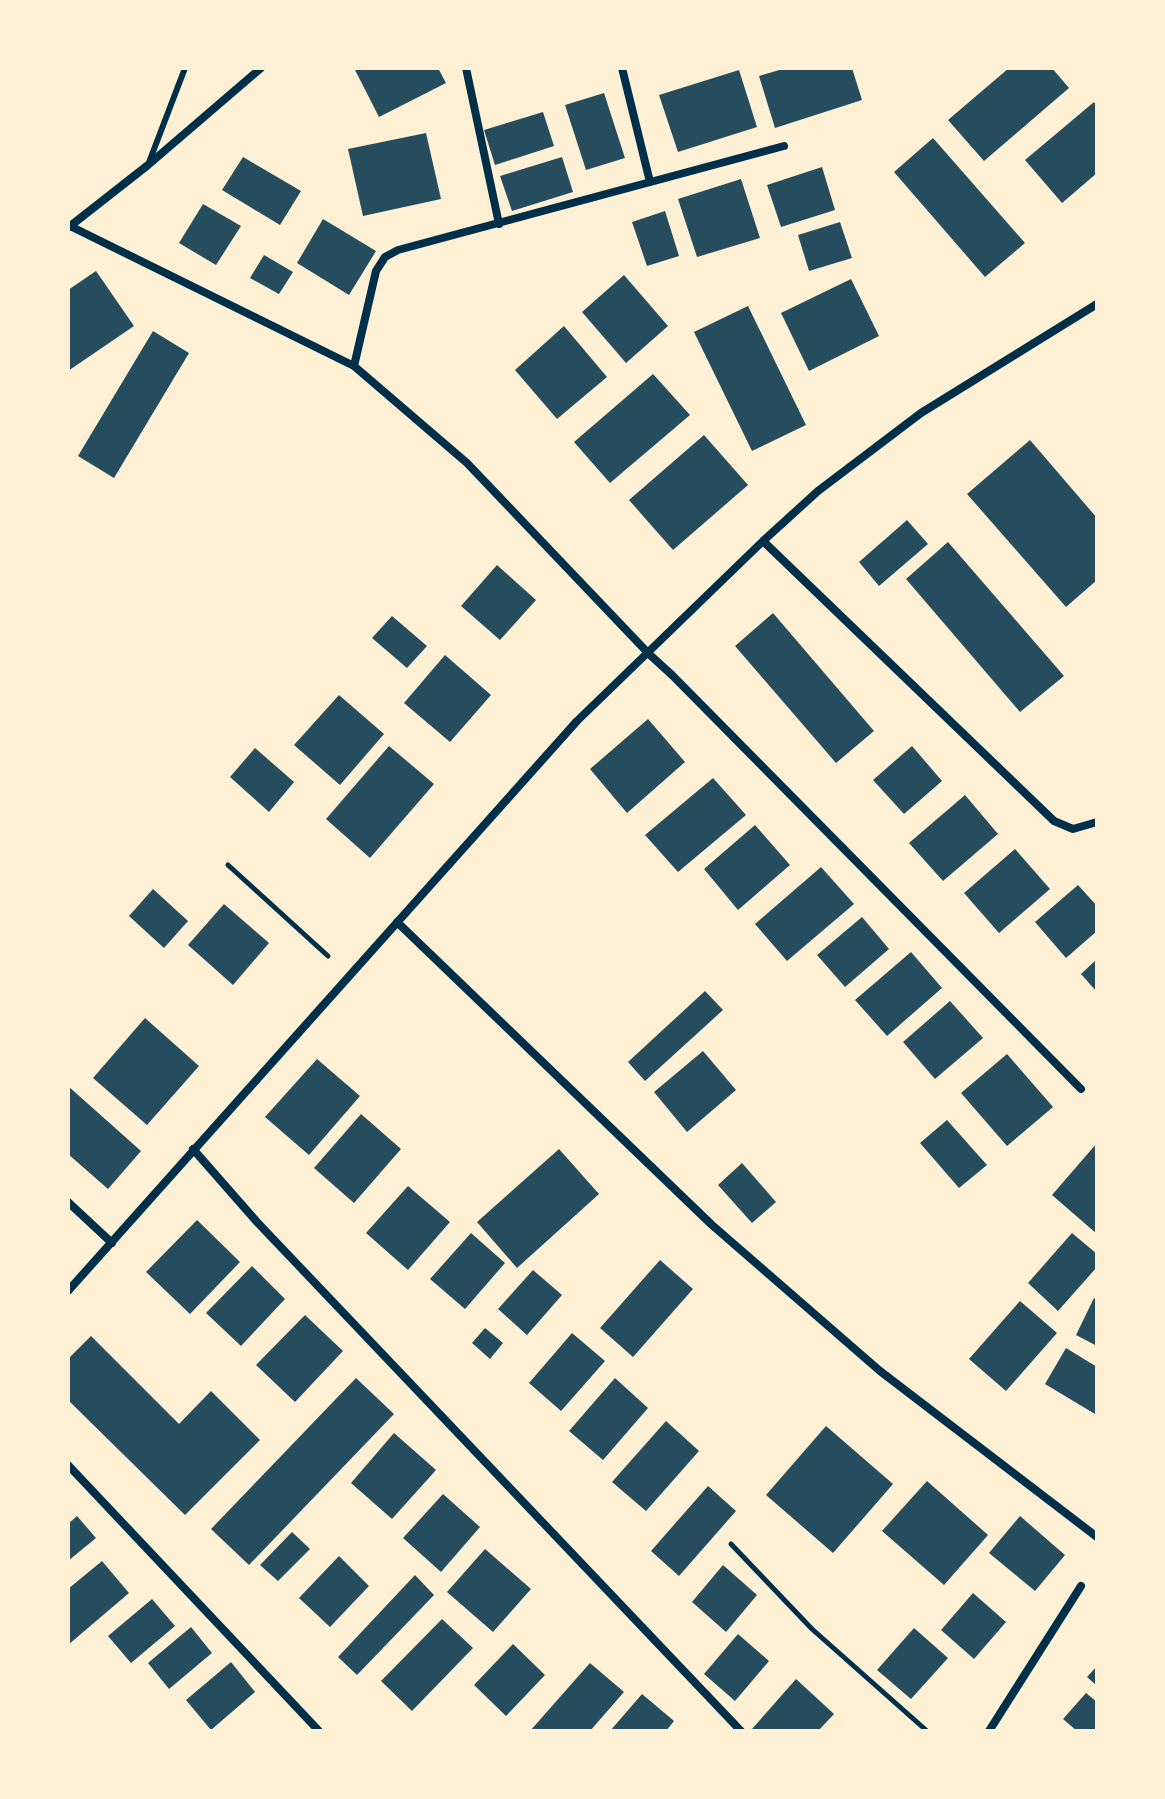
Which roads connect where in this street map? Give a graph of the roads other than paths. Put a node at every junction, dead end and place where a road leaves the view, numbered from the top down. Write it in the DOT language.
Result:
graph roads {
  1 [pos="185,68"];
  2 [pos="261,68"];
  3 [pos="466,68"];
  4 [pos="622,68"];
  5 [pos="784,146"];
  6 [pos="148,165"];
  7 [pos="650,182"];
  8 [pos="499,224"];
  9 [pos="69,227"];
  10 [pos="1097,304"];
  11 [pos="354,366"];
  12 [pos="763,541"];
  13 [pos="649,654"];
  14 [pos="1097,822"];
  15 [pos="397,922"];
  16 [pos="1081,1089"];
  17 [pos="193,1149"];
  18 [pos="68,1202"];
  19 [pos="112,1243"];
  20 [pos="68,1291"];
  21 [pos="68,1465"];
  22 [pos="1097,1537"];
  23 [pos="1081,1586"];
  24 [pos="319,1731"];
  25 [pos="741,1731"];
  26 [pos="989,1731"];
  1 -- 6 [label="lane"];
  2 -- 6 [label="street"];
  3 -- 8 [label="street"];
  4 -- 7 [label="street"];
  5 -- 7 [label="street"];
  6 -- 9 [label="street"];
  7 -- 8 [label="street"];
  8 -- 11 [label="street"];
  9 -- 11 [label="street"];
  10 -- 12 [label="street"];
  11 -- 13 [label="street"];
  12 -- 13 [label="street"];
  12 -- 14 [label="street"];
  13 -- 15 [label="street"];
  13 -- 16 [label="street"];
  15 -- 17 [label="street"];
  15 -- 22 [label="street"];
  17 -- 19 [label="street"];
  17 -- 25 [label="street"];
  18 -- 19 [label="street"];
  19 -- 20 [label="street"];
  21 -- 24 [label="street"];
  23 -- 26 [label="street"];
}
